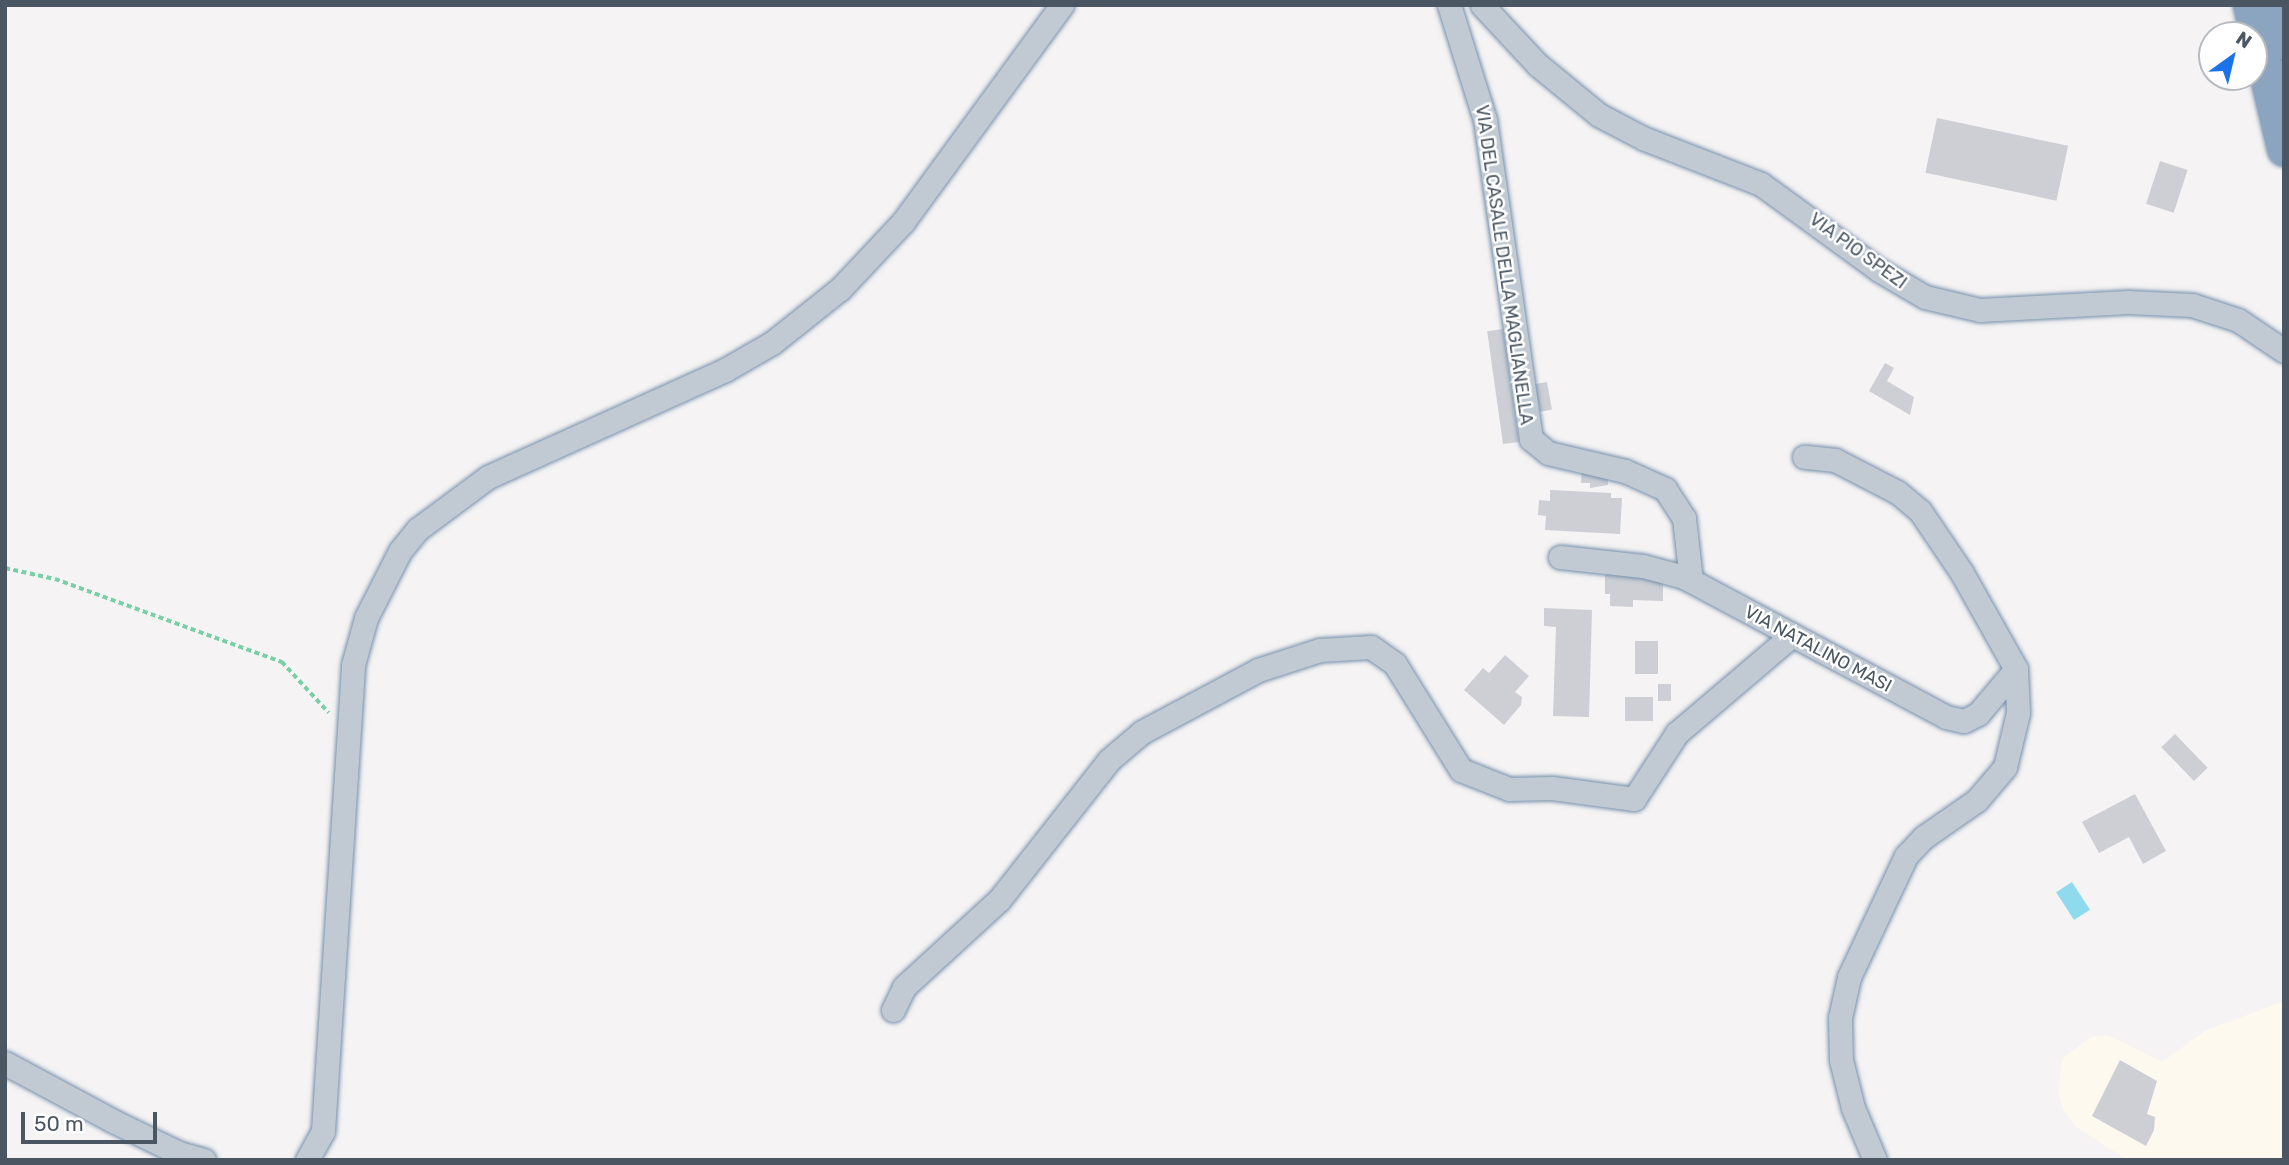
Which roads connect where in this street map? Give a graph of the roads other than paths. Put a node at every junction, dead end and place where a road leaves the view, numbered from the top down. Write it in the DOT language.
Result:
graph roads {
  1 [pos="1062,5"];
  2 [pos="1449,5"];
  3 [pos="1482,5"];
  4 [pos="2250,5"];
  5 [pos="2274,5"];
  6 [pos="2284,43"];
  7 [pos="2284,149"];
  8 [pos="2284,351"];
  9 [pos="1804,457"];
  10 [pos="1560,556"];
  11 [pos="1691,580"];
  12 [pos="1792,635"];
  13 [pos="2016,669"];
  14 [pos="893,1010"];
  15 [pos="5,1063"];
  16 [pos="318,1153"];
  17 [pos="204,1160"];
  18 [pos="1875,1160"];
  1 -- 16 [label="street"];
  2 -- 11 [label="street, VIA DEL CASALE DELLA MAGLIANELLA"];
  3 -- 8 [label="street, VIA PIO SPEZI"];
  4 -- 7 [label="highway"];
  5 -- 6 [label="highway"];
  9 -- 13 [label="street"];
  10 -- 11 [label="street, VIA NATALINO MASI"];
  11 -- 12 [label="street, VIA NATALINO MASI"];
  12 -- 13 [label="street, VIA NATALINO MASI"];
  12 -- 14 [label="street"];
  13 -- 18 [label="street"];
  15 -- 17 [label="street"];
}
